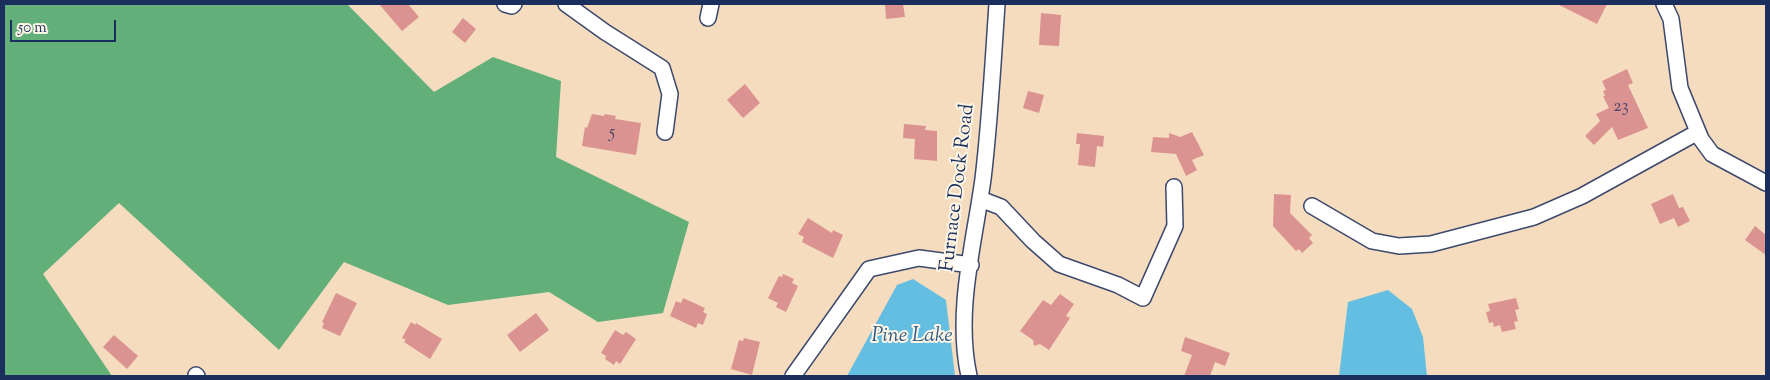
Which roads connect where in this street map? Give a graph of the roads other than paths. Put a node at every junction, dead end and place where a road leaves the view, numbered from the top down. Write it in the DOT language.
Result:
graph roads {
  1 [pos="505,4"];
  2 [pos="514,4"];
  3 [pos="566,4"];
  4 [pos="997,4"];
  5 [pos="1664,4"];
  6 [pos="665,132"];
  7 [pos="1698,132"];
  8 [pos="1766,182"];
  9 [pos="1174,188"];
  10 [pos="980,199"];
  11 [pos="1312,206"];
  12 [pos="971,266"];
  13 [pos="794,376"];
  14 [pos="969,376"];
  1 -- 2 [label="street"];
  3 -- 6 [label="street"];
  4 -- 10 [label="street, Furnace Dock Road"];
  5 -- 7 [label="street"];
  7 -- 8 [label="street"];
  7 -- 11 [label="street"];
  9 -- 10 [label="street"];
  10 -- 12 [label="street, Furnace Dock Road"];
  12 -- 13 [label="street"];
  12 -- 14 [label="street, Furnace Dock Road"];
}
